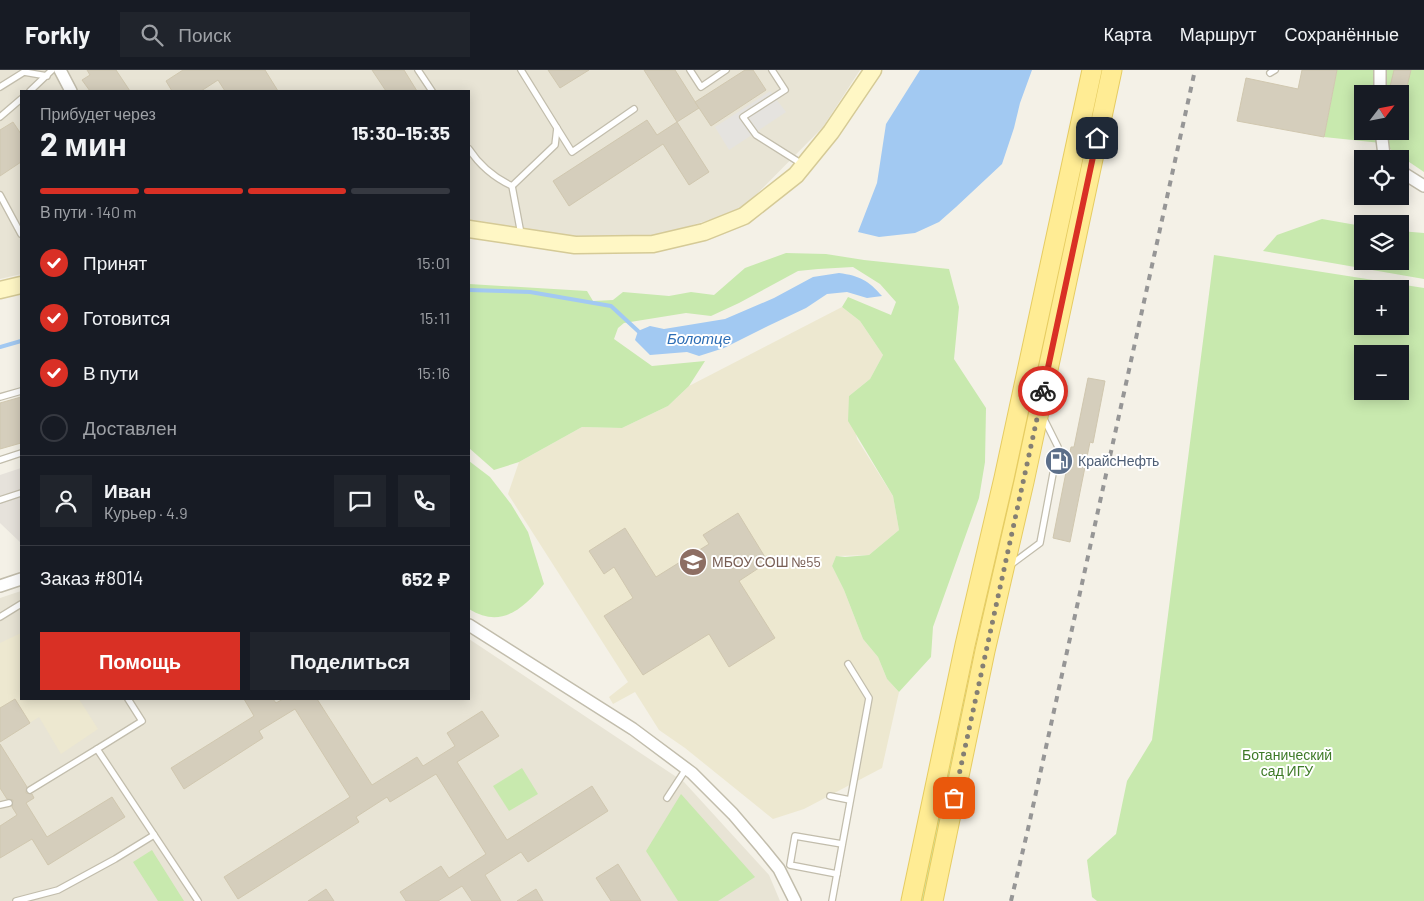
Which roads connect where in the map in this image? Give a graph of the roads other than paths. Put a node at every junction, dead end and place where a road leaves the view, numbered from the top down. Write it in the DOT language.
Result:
graph roads {
  1 [pos="52,70"];
  2 [pos="60,70"];
  3 [pos="418,70"];
  4 [pos="521,70"];
  5 [pos="690,70"];
  6 [pos="726,70"];
  7 [pos="772,70"];
  8 [pos="873,70"];
  9 [pos="1092,70"];
  10 [pos="1112,70"];
  11 [pos="1380,70"];
  12 [pos="47,76"];
  13 [pos="1380,85"];
  14 [pos="0,87"];
  15 [pos="31,90"];
  16 [pos="70,90"];
  17 [pos="431,90"];
  18 [pos="20,100"];
  19 [pos="634,109"];
  20 [pos="0,117"];
  21 [pos="557,128"];
  22 [pos="470,150"];
  23 [pos="804,165"];
  24 [pos="1409,177"];
  25 [pos="512,186"];
  26 [pos="1424,186"];
  27 [pos="0,195"];
  28 [pos="470,229"];
  29 [pos="20,232"];
  30 [pos="521,236"];
  31 [pos="20,285"];
  32 [pos="0,290"];
  33 [pos="20,391"];
  34 [pos="0,398"];
  35 [pos="1039,410"];
  36 [pos="20,453"];
  37 [pos="0,460"];
  38 [pos="20,493"];
  39 [pos="0,500"];
  40 [pos="1004,571"];
  41 [pos="20,579"];
  42 [pos="0,586"];
  43 [pos="20,605"];
  44 [pos="0,617"];
  45 [pos="470,626"];
  46 [pos="848,664"];
  47 [pos="129,700"];
  48 [pos="97,748"];
  49 [pos="686,768"];
  50 [pos="30,790"];
  51 [pos="830,796"];
  52 [pos="666,798"];
  53 [pos="850,800"];
  54 [pos="10,803"];
  55 [pos="0,805"];
  56 [pos="154,834"];
  57 [pos="842,844"];
  58 [pos="837,874"];
  59 [pos="16,901"];
  60 [pos="198,901"];
  61 [pos="795,901"];
  62 [pos="832,901"];
  63 [pos="911,901"];
  64 [pos="933,901"];
  1 -- 12 [label="lane"];
  2 -- 16 [label="street"];
  3 -- 17 [label="lane"];
  4 -- 21 [label="lane"];
  5 -- 6 [label="lane"];
  7 -- 23 [label="lane"];
  8 -- 23 [label="street"];
  9 -- 63 [label="main road"];
  10 -- 35 [label="main road"];
  11 -- 13 [label="street"];
  12 -- 14 [label="lane"];
  12 -- 15 [label="lane"];
  18 -- 20 [label="lane"];
  19 -- 21 [label="lane"];
  21 -- 25 [label="lane"];
  22 -- 25 [label="lane"];
  23 -- 30 [label="street"];
  24 -- 26 [label="street"];
  25 -- 30 [label="lane"];
  27 -- 29 [label="lane"];
  28 -- 30 [label="street"];
  31 -- 32 [label="street"];
  33 -- 34 [label="lane"];
  35 -- 40 [label="main road"];
  35 -- 40 [label="lane"];
  36 -- 37 [label="lane"];
  38 -- 39 [label="lane"];
  40 -- 64 [label="main road"];
  41 -- 42 [label="street"];
  43 -- 44 [label="lane"];
  45 -- 49 [label="street"];
  46 -- 53 [label="lane"];
  47 -- 48 [label="lane"];
  48 -- 50 [label="lane"];
  48 -- 56 [label="lane"];
  49 -- 52 [label="lane"];
  49 -- 61 [label="street"];
  51 -- 53 [label="lane"];
  53 -- 57 [label="lane"];
  54 -- 55 [label="lane"];
  56 -- 59 [label="lane"];
  56 -- 60 [label="lane"];
  57 -- 58 [label="lane"];
  57 -- 58 [label="lane"];
  58 -- 62 [label="lane"];
}
